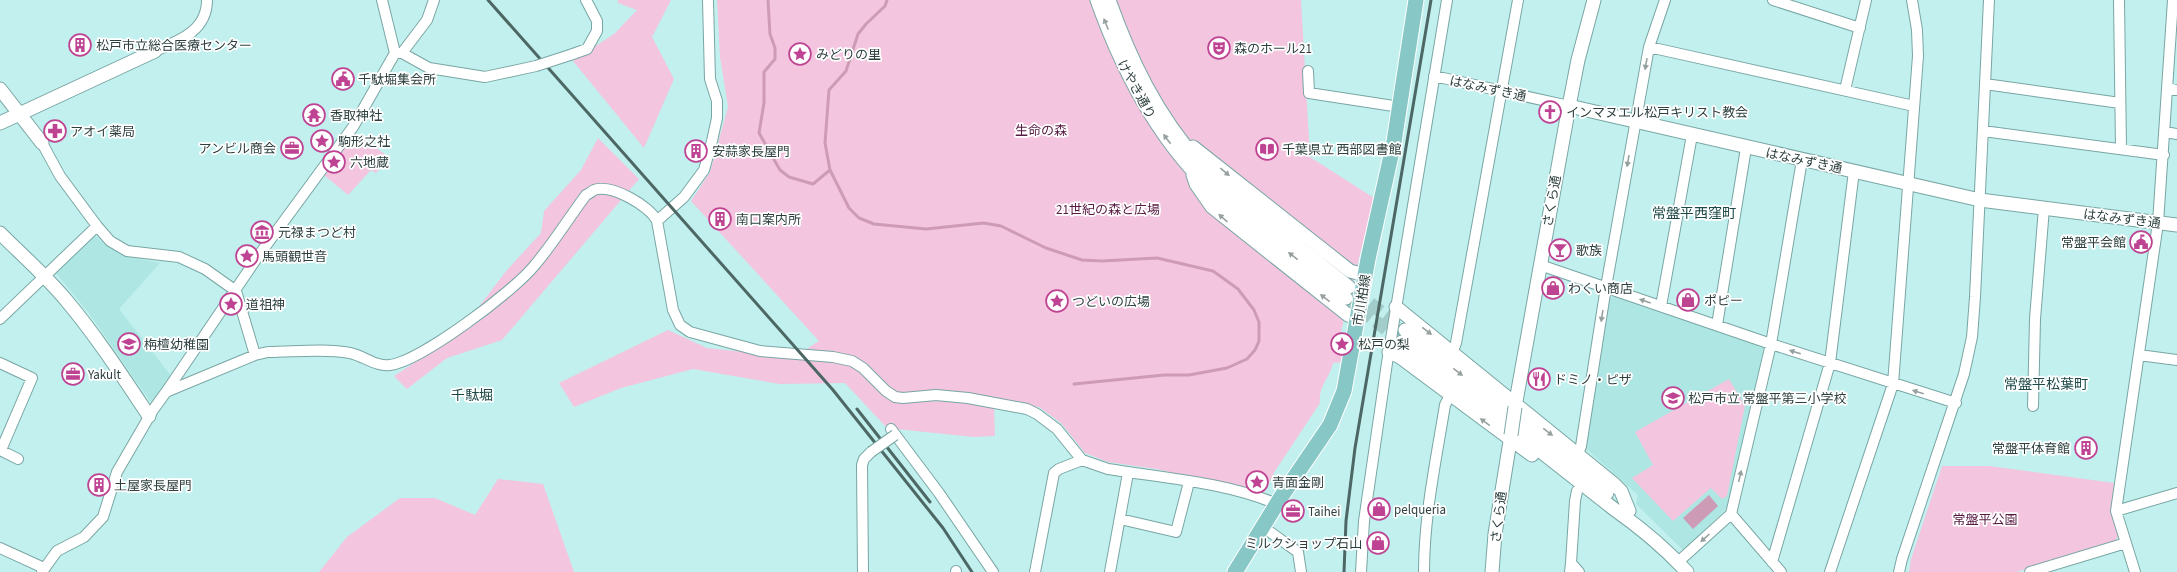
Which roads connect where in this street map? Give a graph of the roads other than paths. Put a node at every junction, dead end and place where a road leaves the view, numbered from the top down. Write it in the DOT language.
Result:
graph roads {
  1 [pos="207,0"];
  2 [pos="382,0"];
  3 [pos="434,0"];
  4 [pos="586,0"];
  5 [pos="708,0"];
  6 [pos="1097,0"];
  7 [pos="1108,0"];
  8 [pos="1416,0"];
  9 [pos="1447,0"];
  10 [pos="1518,0"];
  11 [pos="1594,0"];
  12 [pos="1665,0"];
  13 [pos="1773,0"];
  14 [pos="1866,0"];
  15 [pos="1912,0"];
  16 [pos="1989,0"];
  17 [pos="2119,0"];
  18 [pos="2173,0"];
  19 [pos="1860,28"];
  20 [pos="2173,41"];
  21 [pos="1649,47"];
  22 [pos="155,51"];
  23 [pos="398,53"];
  24 [pos="1308,71"];
  25 [pos="1434,76"];
  26 [pos="1985,84"];
  27 [pos="0,89"];
  28 [pos="2172,89"];
  29 [pos="1845,90"];
  30 [pos="1502,91"];
  31 [pos="2120,103"];
  32 [pos="1569,106"];
  33 [pos="1914,106"];
  34 [pos="1400,107"];
  35 [pos="20,114"];
  36 [pos="1635,122"];
  37 [pos="0,123"];
  38 [pos="1982,131"];
  39 [pos="2165,132"];
  40 [pos="2177,134"];
  41 [pos="1692,135"];
  42 [pos="1182,141"];
  43 [pos="42,142"];
  44 [pos="1746,148"];
  45 [pos="2120,150"];
  46 [pos="2164,155"];
  47 [pos="1802,160"];
  48 [pos="1196,166"];
  49 [pos="1854,171"];
  50 [pos="1908,183"];
  51 [pos="1980,200"];
  52 [pos="2044,208"];
  53 [pos="657,221"];
  54 [pos="2158,223"];
  55 [pos="2177,225"];
  56 [pos="96,226"];
  57 [pos="0,233"];
  58 [pos="1540,265"];
  59 [pos="1365,275"];
  60 [pos="44,276"];
  61 [pos="1606,287"];
  62 [pos="236,291"];
  63 [pos="1347,292"];
  64 [pos="1661,306"];
  65 [pos="1396,307"];
  66 [pos="1358,318"];
  67 [pos="0,319"];
  68 [pos="1717,325"];
  69 [pos="1770,344"];
  70 [pos="1389,352"];
  71 [pos="1453,352"];
  72 [pos="255,355"];
  73 [pos="2139,355"];
  74 [pos="2177,360"];
  75 [pos="0,363"];
  76 [pos="1830,363"];
  77 [pos="1893,384"];
  78 [pos="166,392"];
  79 [pos="1450,395"];
  80 [pos="1956,403"];
  81 [pos="1515,406"];
  82 [pos="2033,406"];
  83 [pos="149,416"];
  84 [pos="1510,437"];
  85 [pos="0,450"];
  86 [pos="1578,455"];
  87 [pos="18,458"];
  88 [pos="1082,460"];
  89 [pos="1128,473"];
  90 [pos="1189,482"];
  91 [pos="1577,491"];
  92 [pos="2177,493"];
  93 [pos="1277,504"];
  94 [pos="1629,511"];
  95 [pos="2116,511"];
  96 [pos="1731,514"];
  97 [pos="1120,519"];
  98 [pos="1263,527"];
  99 [pos="1643,530"];
  100 [pos="2126,543"];
  101 [pos="0,548"];
  102 [pos="1678,562"];
  103 [pos="1772,562"];
  104 [pos="1571,568"];
  105 [pos="43,570"];
  106 [pos="863,572"];
  107 [pos="993,572"];
  108 [pos="1035,572"];
  109 [pos="1110,572"];
  110 [pos="1235,572"];
  111 [pos="1301,572"];
  112 [pos="1361,572"];
  113 [pos="1424,572"];
  114 [pos="1492,572"];
  115 [pos="1579,572"];
  116 [pos="1687,572"];
  117 [pos="1781,572"];
  118 [pos="1830,572"];
  119 [pos="1899,572"];
  120 [pos="2030,572"];
  121 [pos="2135,572"];
  1 -- 22 [label="street"];
  2 -- 23 [label="street"];
  3 -- 23 [label="street"];
  4 -- 23 [label="street, bridge"];
  5 -- 53 [label="street"];
  48 -- 6 [label="street, けやき通り, one-way"];
  7 -- 42 [label="street, けやき通り"];
  8 -- 34 [label="main road, 市川柏線"];
  9 -- 25 [label="street"];
  10 -- 30 [label="street"];
  11 -- 32 [label="street, さくら通"];
  12 -- 21 [label="street"];
  13 -- 19 [label="street"];
  14 -- 19 [label="street"];
  15 -- 33 [label="street"];
  16 -- 26 [label="street"];
  17 -- 31 [label="street"];
  18 -- 20 [label="street"];
  19 -- 29 [label="street"];
  20 -- 28 [label="street"];
  21 -- 29 [label="street"];
  21 -- 36 [label="street, one-way"];
  22 -- 35 [label="street"];
  23 -- 62 [label="street"];
  24 -- 34 [label="street"];
  25 -- 30 [label="street, はなみずき通"];
  25 -- 65 [label="street"];
  26 -- 31 [label="street"];
  26 -- 38 [label="street"];
  27 -- 35 [label="street"];
  28 -- 39 [label="street"];
  29 -- 33 [label="street"];
  30 -- 32 [label="street, はなみずき通"];
  30 -- 71 [label="street"];
  31 -- 45 [label="street"];
  32 -- 36 [label="street, はなみずき通"];
  32 -- 58 [label="street, さくら通"];
  33 -- 50 [label="street"];
  34 -- 59 [label="main road, 市川柏線"];
  35 -- 37 [label="street"];
  35 -- 43 [label="street"];
  36 -- 41 [label="street, はなみずき通"];
  36 -- 61 [label="street, one-way"];
  38 -- 45 [label="street"];
  38 -- 51 [label="street"];
  39 -- 40 [label="street"];
  39 -- 46 [label="street"];
  41 -- 44 [label="street, はなみずき通"];
  41 -- 64 [label="street"];
  42 -- 48 [label="street, けやき通り"];
  42 -- 59 [label="street, one-way"];
  43 -- 56 [label="street"];
  44 -- 47 [label="street, はなみずき通"];
  44 -- 68 [label="street"];
  45 -- 46 [label="street"];
  46 -- 54 [label="street"];
  47 -- 49 [label="street, はなみずき通"];
  47 -- 69 [label="street"];
  48 -- 63 [label="street"];
  66 -- 48 [label="street, one-way"];
  49 -- 50 [label="street, はなみずき通"];
  49 -- 76 [label="street"];
  50 -- 51 [label="street, はなみずき通"];
  50 -- 77 [label="street"];
  51 -- 52 [label="street, はなみずき通"];
  51 -- 80 [label="street"];
  52 -- 54 [label="street, はなみずき通"];
  52 -- 82 [label="street"];
  53 -- 72 [label="street"];
  53 -- 88 [label="street"];
  54 -- 55 [label="street, はなみずき通"];
  54 -- 73 [label="street"];
  56 -- 60 [label="street"];
  56 -- 62 [label="street"];
  57 -- 60 [label="street"];
  58 -- 61 [label="street"];
  58 -- 81 [label="street, さくら通"];
  59 -- 66 [label="main road, 市川柏線"];
  60 -- 67 [label="street"];
  60 -- 83 [label="street"];
  64 -- 61 [label="street, one-way"];
  61 -- 86 [label="street, one-way"];
  62 -- 72 [label="street"];
  62 -- 78 [label="street"];
  64 -- 68 [label="street"];
  65 -- 70 [label="street"];
  65 -- 71 [label="street, one-way"];
  66 -- 93 [label="main road, 市川柏線"];
  68 -- 69 [label="street"];
  76 -- 69 [label="street, one-way"];
  96 -- 69 [label="street, one-way"];
  70 -- 79 [label="street"];
  70 -- 112 [label="street"];
  71 -- 81 [label="street"];
  72 -- 78 [label="street"];
  73 -- 74 [label="street"];
  73 -- 95 [label="street"];
  75 -- 85 [label="street"];
  76 -- 77 [label="street"];
  76 -- 103 [label="street"];
  80 -- 77 [label="street, one-way"];
  77 -- 118 [label="street"];
  78 -- 83 [label="street"];
  84 -- 79 [label="street, one-way"];
  79 -- 113 [label="street"];
  80 -- 119 [label="street"];
  81 -- 84 [label="street, さくら通, bridge"];
  81 -- 86 [label="street, one-way"];
  83 -- 105 [label="street"];
  84 -- 91 [label="street"];
  84 -- 114 [label="street, さくら通"];
  85 -- 87 [label="street"];
  86 -- 94 [label="street"];
  88 -- 89 [label="street"];
  88 -- 108 [label="street"];
  89 -- 90 [label="street"];
  89 -- 97 [label="street"];
  90 -- 93 [label="street"];
  90 -- 97 [label="street"];
  91 -- 99 [label="street"];
  91 -- 104 [label="street"];
  92 -- 95 [label="street"];
  93 -- 98 [label="main road, 市川柏線"];
  94 -- 99 [label="street"];
  99 -- 94 [label="street, one-way"];
  95 -- 100 [label="street"];
  96 -- 102 [label="street, one-way"];
  96 -- 103 [label="street"];
  97 -- 109 [label="street"];
  98 -- 110 [label="main road, 市川柏線"];
  98 -- 111 [label="street"];
  99 -- 102 [label="street"];
  100 -- 120 [label="street"];
  100 -- 121 [label="street"];
  101 -- 105 [label="street"];
  102 -- 116 [label="street"];
  103 -- 117 [label="street"];
  104 -- 115 [label="street"];
  106 -- 107 [label="street, bridge"];
}
